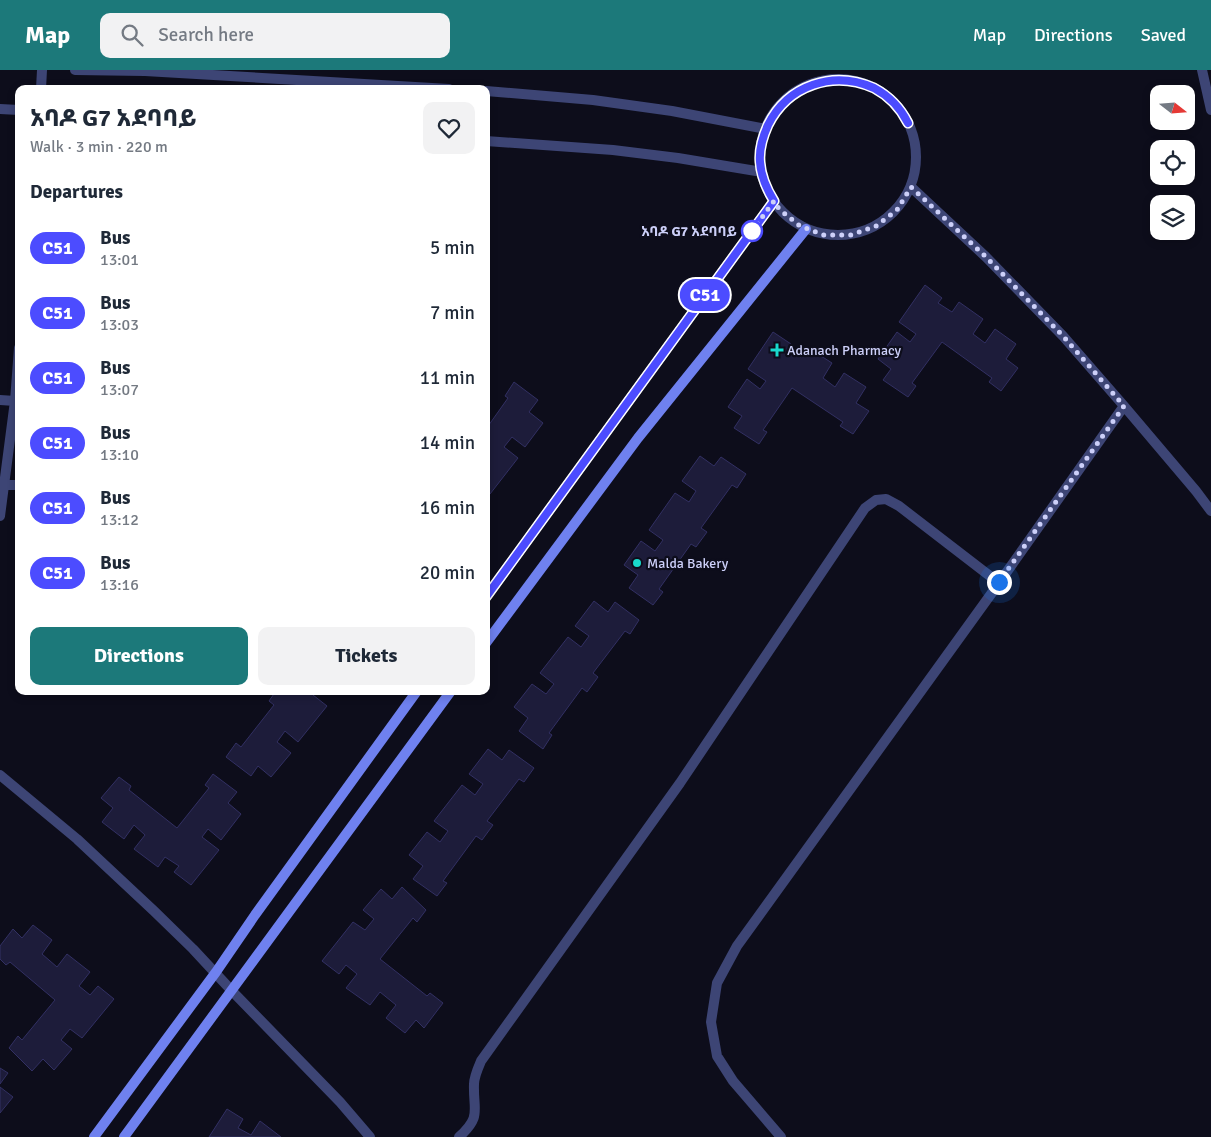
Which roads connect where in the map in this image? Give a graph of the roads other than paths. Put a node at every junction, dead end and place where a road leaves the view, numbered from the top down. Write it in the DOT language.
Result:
graph roads {
  1 [pos="42,70"];
  2 [pos="75,70"];
  3 [pos="846,70"];
  4 [pos="1202,70"];
  5 [pos="838,79"];
  6 [pos="41,85"];
  7 [pos="381,85"];
  8 [pos="490,91"];
  9 [pos="0,109"];
  10 [pos="15,110"];
  11 [pos="1211,110"];
  12 [pos="766,129"];
  13 [pos="490,141"];
  14 [pos="762,172"];
  15 [pos="911,187"];
  16 [pos="774,201"];
  17 [pos="806,229"];
  18 [pos="0,400"];
  19 [pos="15,400"];
  20 [pos="1124,406"];
  21 [pos="4,485"];
  22 [pos="15,485"];
  23 [pos="1211,511"];
  24 [pos="0,516"];
  25 [pos="999,582"];
  26 [pos="490,591"];
  27 [pos="490,638"];
  28 [pos="415,695"];
  29 [pos="448,695"];
  30 [pos="0,775"];
  31 [pos="216,972"];
  32 [pos="232,992"];
  33 [pos="94,1137"];
  34 [pos="124,1137"];
  35 [pos="370,1137"];
  36 [pos="459,1137"];
  37 [pos="781,1137"];
  1 -- 6 [label="street"];
  2 -- 7 [label="street"];
  3 -- 5 [label="street"];
  4 -- 11 [label="street"];
  5 -- 12 [label="street"];
  5 -- 15 [label="street"];
  8 -- 12 [label="street"];
  9 -- 10 [label="street"];
  12 -- 14 [label="street"];
  13 -- 14 [label="street"];
  14 -- 16 [label="street"];
  15 -- 17 [label="street"];
  15 -- 20 [label="street"];
  16 -- 17 [label="street"];
  16 -- 26 [label="street"];
  17 -- 27 [label="street"];
  18 -- 19 [label="street"];
  19 -- 21 [label="street"];
  20 -- 23 [label="street"];
  20 -- 25 [label="street"];
  21 -- 22 [label="street"];
  21 -- 24 [label="street"];
  25 -- 36 [label="street"];
  25 -- 37 [label="street"];
  28 -- 31 [label="street"];
  29 -- 32 [label="street"];
  30 -- 31 [label="street"];
  31 -- 32 [label="street"];
  31 -- 33 [label="street"];
  32 -- 34 [label="street"];
  32 -- 35 [label="street"];
}
